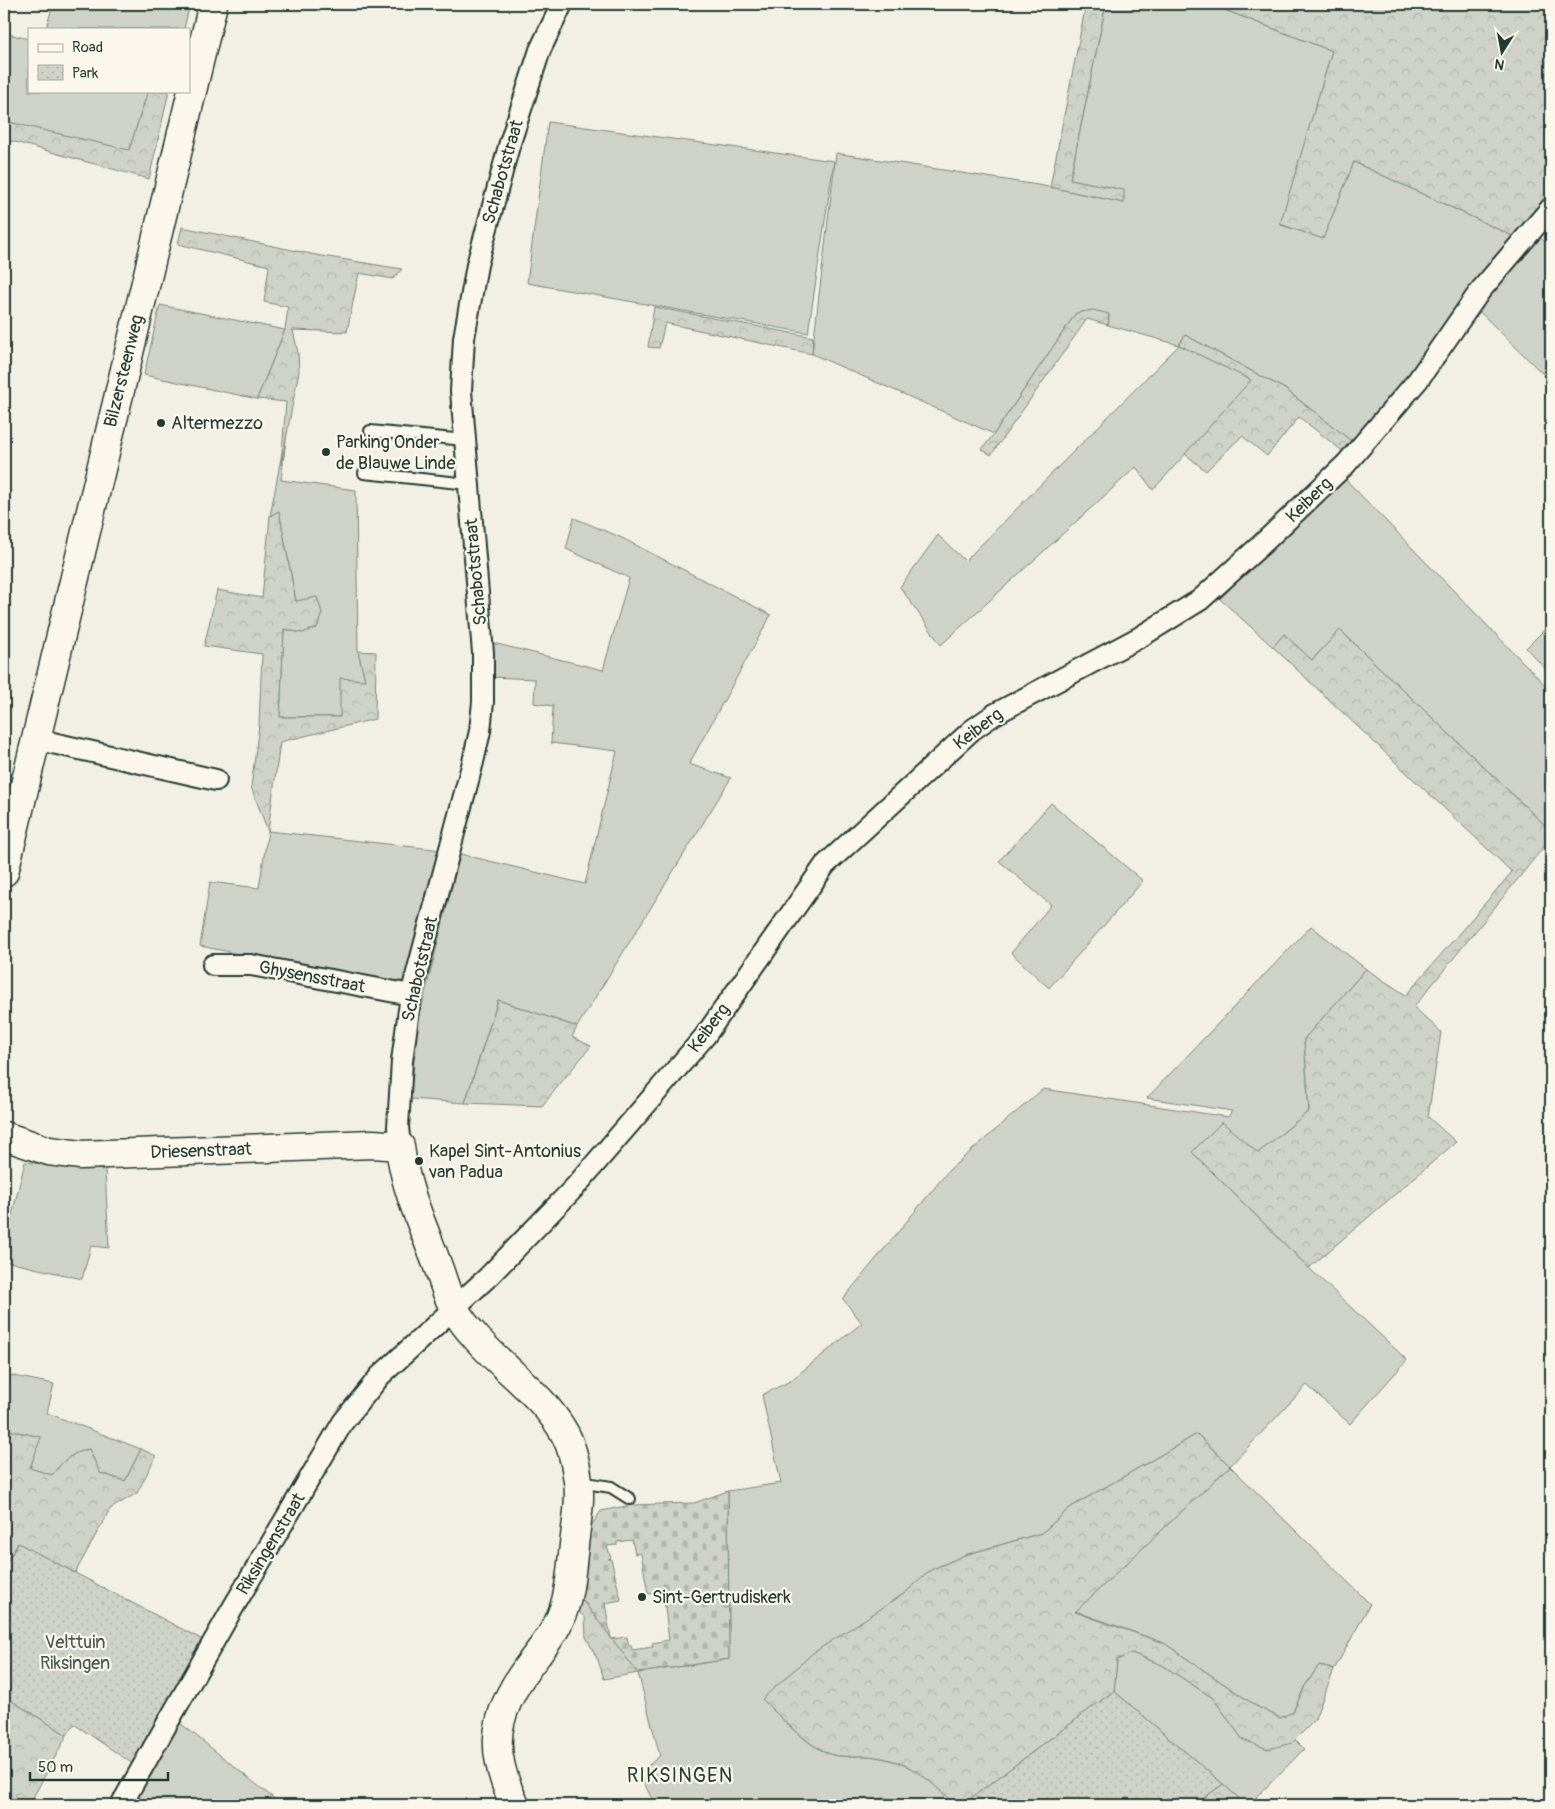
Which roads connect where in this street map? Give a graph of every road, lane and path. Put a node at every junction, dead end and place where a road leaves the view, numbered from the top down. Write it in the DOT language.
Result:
graph roads {
  1 [pos="213,4"];
  2 [pos="562,4"];
  3 [pos="1551,208"];
  4 [pos="370,431"];
  5 [pos="465,440"];
  6 [pos="364,473"];
  7 [pos="469,484"];
  8 [pos="35,739"];
  9 [pos="216,780"];
  10 [pos="4,872"];
  11 [pos="213,965"];
  12 [pos="411,995"];
  13 [pos="4,1136"];
  14 [pos="400,1146"];
  15 [pos="454,1309"];
  16 [pos="578,1482"];
  17 [pos="630,1499"];
  18 [pos="121,1805"];
  19 [pos="515,1805"];
  1 -- 8 [label="street, Bilzersteenweg"];
  2 -- 5 [label="street, Schabotstraat"];
  3 -- 15 [label="street, Keiberg"];
  4 -- 5 [label="lane"];
  5 -- 7 [label="street, Schabotstraat"];
  6 -- 7 [label="lane"];
  7 -- 12 [label="street, Schabotstraat"];
  8 -- 9 [label="street"];
  8 -- 10 [label="street, Bilzersteenweg"];
  11 -- 12 [label="street, Ghysensstraat"];
  12 -- 14 [label="street, Schabotstraat"];
  13 -- 14 [label="street, Driesenstraat"];
  14 -- 15 [label="street"];
  15 -- 16 [label="street"];
  15 -- 18 [label="street, Riksingenstraat"];
  16 -- 17 [label="lane"];
  16 -- 19 [label="street"];
}
